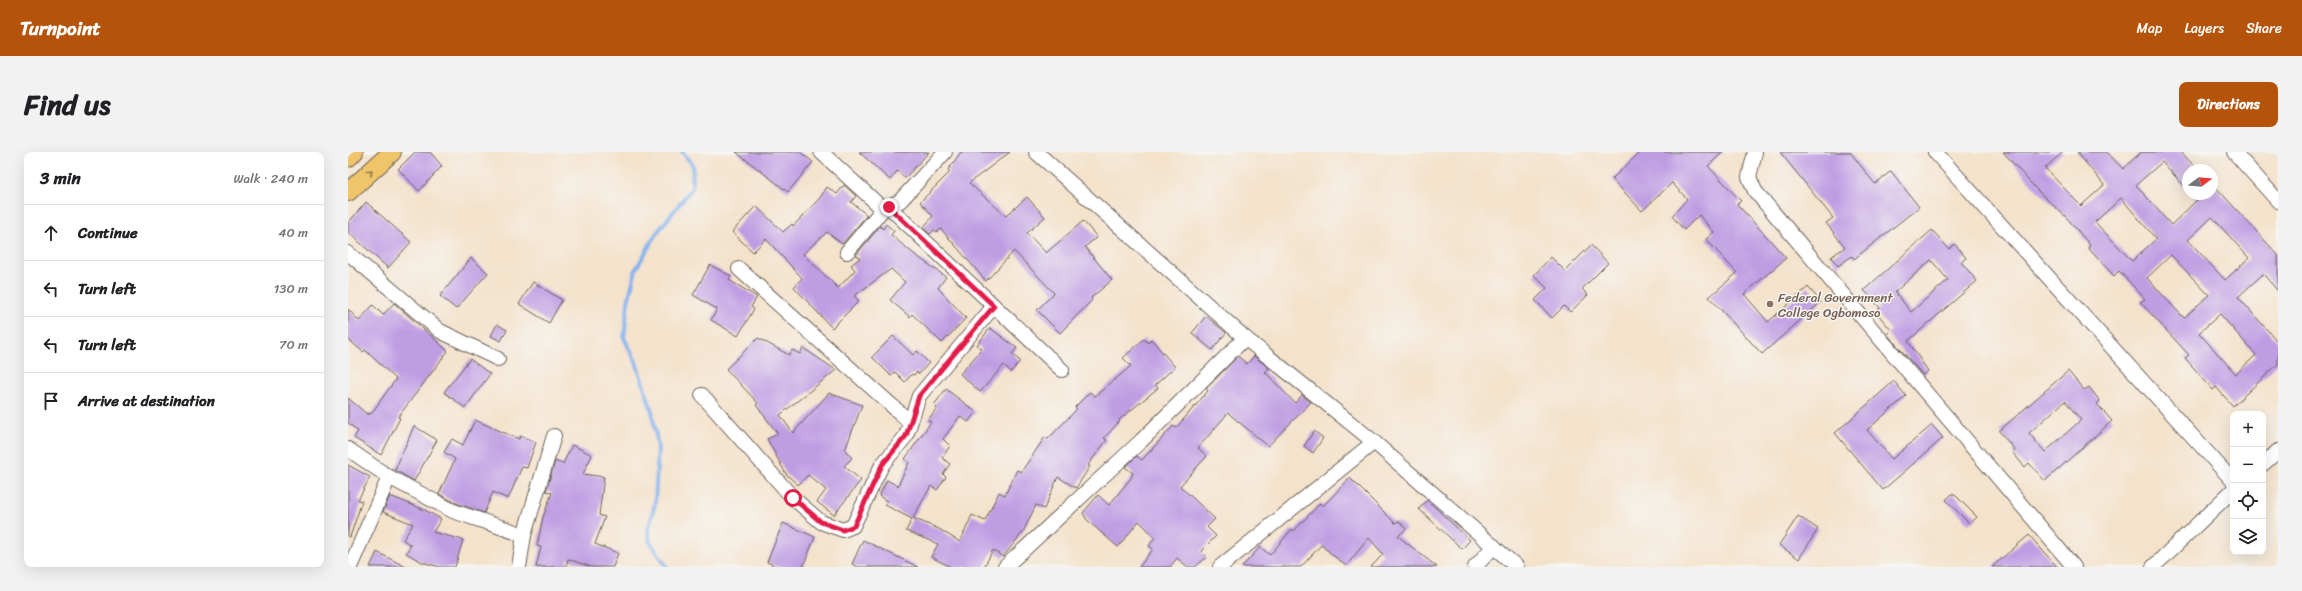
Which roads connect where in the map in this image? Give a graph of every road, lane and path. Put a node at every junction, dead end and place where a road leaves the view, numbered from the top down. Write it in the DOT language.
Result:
graph roads {
  1 [pos="354,152"];
  2 [pos="392,152"];
  3 [pos="821,152"];
  4 [pos="945,152"];
  5 [pos="1036,152"];
  6 [pos="1754,152"];
  7 [pos="1935,152"];
  8 [pos="2234,152"];
  9 [pos="348,158"];
  10 [pos="348,192"];
  11 [pos="2278,201"];
  12 [pos="886,208"];
  13 [pos="847,252"];
  14 [pos="348,253"];
  15 [pos="739,269"];
  16 [pos="994,306"];
  17 [pos="1244,338"];
  18 [pos="498,359"];
  19 [pos="1062,370"];
  20 [pos="702,395"];
  21 [pos="909,421"];
  22 [pos="554,436"];
  23 [pos="1374,442"];
  24 [pos="348,449"];
  25 [pos="2278,451"];
  26 [pos="2266,461"];
  27 [pos="389,477"];
  28 [pos="2230,478"];
  29 [pos="2230,493"];
  30 [pos="524,535"];
  31 [pos="1494,546"];
  32 [pos="350,567"];
  33 [pos="519,567"];
  34 [pos="1005,567"];
  35 [pos="1220,567"];
  36 [pos="1475,567"];
  37 [pos="1518,567"];
  38 [pos="2074,567"];
  39 [pos="2153,567"];
  1 -- 9 [label="main road"];
  10 -- 2 [label="main road, one-way"];
  3 -- 12 [label="street"];
  4 -- 12 [label="street"];
  5 -- 17 [label="street"];
  6 -- 38 [label="street"];
  7 -- 28 [label="street"];
  8 -- 11 [label="street"];
  12 -- 13 [label="street"];
  12 -- 16 [label="street"];
  14 -- 18 [label="street"];
  15 -- 21 [label="street"];
  16 -- 19 [label="street"];
  16 -- 21 [label="street"];
  17 -- 23 [label="street"];
  17 -- 34 [label="street"];
  20 -- 21 [label="street"];
  22 -- 30 [label="street"];
  23 -- 31 [label="street"];
  23 -- 35 [label="street"];
  24 -- 27 [label="street"];
  25 -- 26 [label="street"];
  27 -- 30 [label="street"];
  27 -- 32 [label="street"];
  29 -- 39 [label="street"];
  30 -- 33 [label="street"];
  31 -- 36 [label="street"];
  31 -- 37 [label="street"];
}
